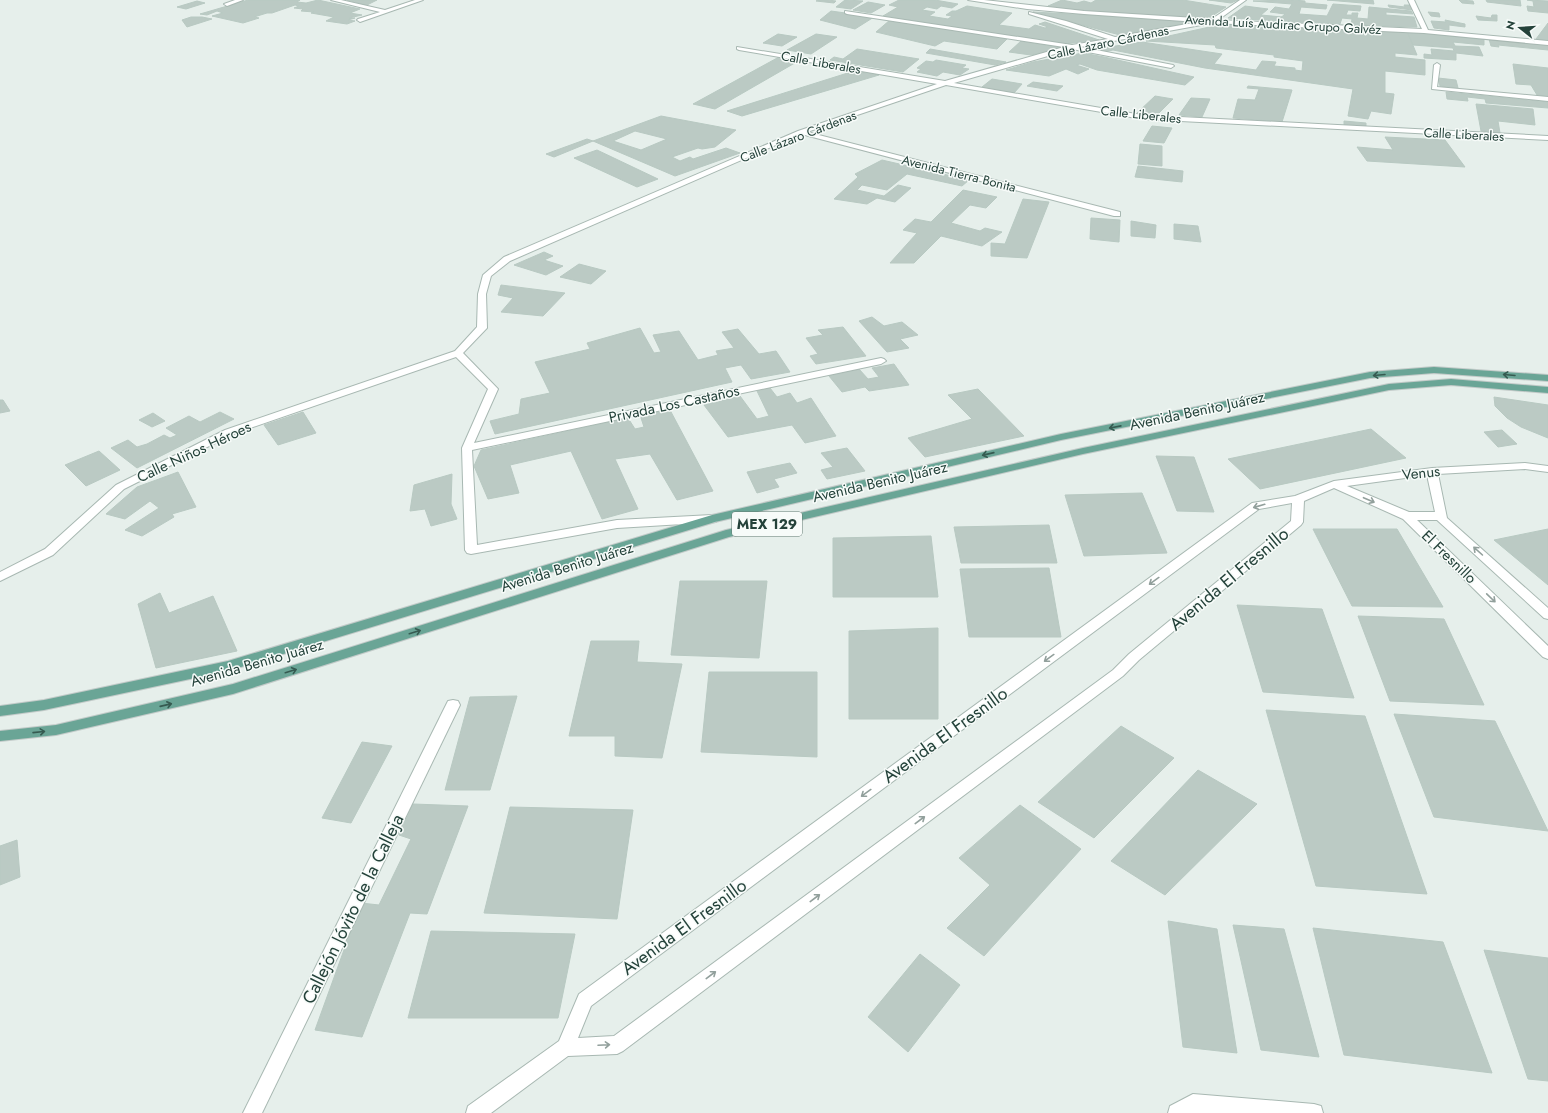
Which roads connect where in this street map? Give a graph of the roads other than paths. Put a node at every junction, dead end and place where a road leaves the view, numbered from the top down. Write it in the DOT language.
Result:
graph roads {
  1 [pos="240,0"];
  2 [pos="334,0"];
  3 [pos="420,0"];
  4 [pos="971,0"];
  5 [pos="1243,0"];
  6 [pos="1411,0"];
  7 [pos="983,2"];
  8 [pos="1044,3"];
  9 [pos="227,4"];
  10 [pos="1034,8"];
  11 [pos="385,12"];
  12 [pos="847,12"];
  13 [pos="360,20"];
  14 [pos="1213,21"];
  15 [pos="1426,32"];
  16 [pos="1117,40"];
  17 [pos="1548,43"];
  18 [pos="1072,47"];
  19 [pos="739,48"];
  20 [pos="1436,65"];
  21 [pos="1171,66"];
  22 [pos="943,84"];
  23 [pos="1548,99"];
  24 [pos="800,132"];
  25 [pos="1548,138"];
  26 [pos="1117,214"];
  27 [pos="458,353"];
  28 [pos="881,361"];
  29 [pos="1548,378"];
  30 [pos="1548,390"];
  31 [pos="467,448"];
  32 [pos="1548,469"];
  33 [pos="1432,471"];
  34 [pos="1334,484"];
  35 [pos="1298,500"];
  36 [pos="1407,516"];
  37 [pos="1442,516"];
  38 [pos="712,519"];
  39 [pos="0,577"];
  40 [pos="1548,615"];
  41 [pos="1548,654"];
  42 [pos="453,705"];
  43 [pos="0,711"];
  44 [pos="0,736"];
  45 [pos="565,1047"];
  46 [pos="252,1113"];
  47 [pos="475,1113"];
  48 [pos="1178,1113"];
  49 [pos="1314,1113"];
  1 -- 9 [label="street"];
  2 -- 11 [label="street"];
  3 -- 11 [label="street"];
  4 -- 7 [label="street, Avenida Luís Audirac Grupo Galvéz"];
  5 -- 14 [label="street"];
  6 -- 15 [label="street"];
  7 -- 10 [label="street, Avenida Luís Audirac Grupo Galvéz"];
  7 -- 16 [label="street"];
  8 -- 10 [label="street"];
  10 -- 14 [label="street, Avenida Luís Audirac Grupo Galvéz"];
  11 -- 13 [label="street"];
  12 -- 18 [label="street"];
  14 -- 15 [label="street, Avenida Luís Audirac Grupo Galvéz"];
  14 -- 16 [label="street, Calle Lázaro Cárdenas"];
  15 -- 17 [label="street, Avenida Luís Audirac Grupo Galvéz"];
  16 -- 18 [label="street, Calle Lázaro Cárdenas"];
  18 -- 21 [label="street"];
  18 -- 22 [label="street, Calle Lázaro Cárdenas"];
  19 -- 22 [label="street, Calle Liberales"];
  20 -- 23 [label="street"];
  22 -- 24 [label="street, Calle Lázaro Cárdenas"];
  22 -- 25 [label="street, Calle Liberales"];
  24 -- 26 [label="street, Avenida Tierra Bonita"];
  24 -- 27 [label="street, Calle Lázaro Cárdenas"];
  27 -- 31 [label="street"];
  27 -- 39 [label="street, Calle Niños Héroes"];
  28 -- 31 [label="street, Privada Los Castaños"];
  29 -- 38 [label="main road, Avenida Benito Juárez / MEX 129, one-way"];
  44 -- 30 [label="main road, Avenida Benito Juárez / MEX 129, one-way"];
  31 -- 38 [label="street"];
  32 -- 33 [label="street, Venus"];
  33 -- 34 [label="street, Venus"];
  33 -- 37 [label="street, El Fresnillo"];
  34 -- 35 [label="street, Venus"];
  34 -- 36 [label="street, El Fresnillo, one-way"];
  35 -- 45 [label="street, Avenida El Fresnillo, one-way"];
  45 -- 35 [label="street, Avenida El Fresnillo, one-way"];
  36 -- 37 [label="street"];
  36 -- 41 [label="street, El Fresnillo, one-way"];
  40 -- 37 [label="street, El Fresnillo, one-way"];
  38 -- 43 [label="main road, Avenida Benito Juárez / MEX 129"];
  42 -- 46 [label="street, Callejón Jóvito de la Calleja"];
  45 -- 47 [label="street"];
  48 -- 49 [label="street"];
}
